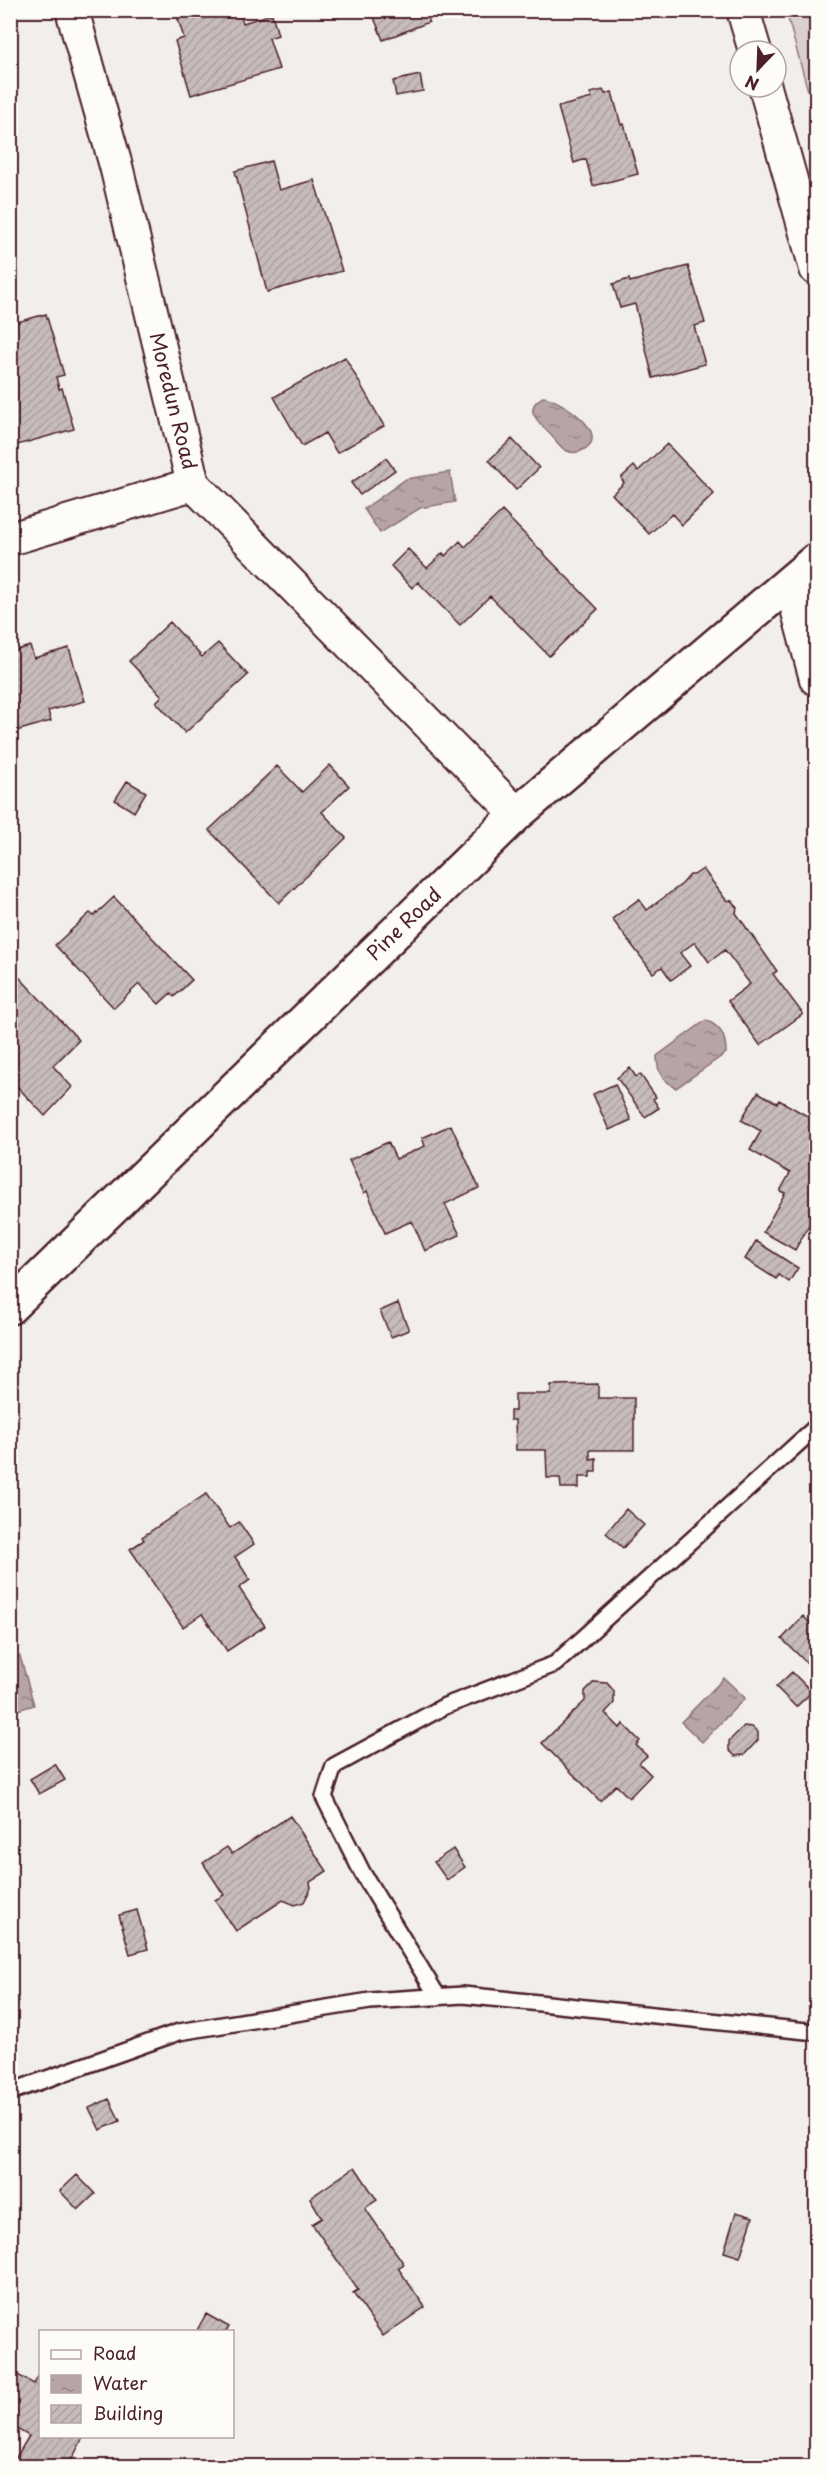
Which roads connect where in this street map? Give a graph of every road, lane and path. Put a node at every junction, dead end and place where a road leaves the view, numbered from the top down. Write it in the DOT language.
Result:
graph roads {
  1 [pos="72,10"];
  2 [pos="743,10"];
  3 [pos="751,39"];
  4 [pos="768,99"];
  5 [pos="816,269"];
  6 [pos="193,484"];
  7 [pos="10,539"];
  8 [pos="816,560"];
  9 [pos="790,582"];
  10 [pos="816,679"];
  11 [pos="517,814"];
  12 [pos="10,1307"];
  13 [pos="816,1427"];
  14 [pos="438,1997"];
  15 [pos="816,2032"];
  16 [pos="10,2092"];
  1 -- 6 [label="street, Moredun Road"];
  2 -- 3 [label="street"];
  4 -- 5 [label="street"];
  6 -- 7 [label="street"];
  6 -- 11 [label="street, Moredun Road"];
  8 -- 9 [label="street, Pine Road"];
  9 -- 10 [label="street"];
  9 -- 11 [label="street, Pine Road"];
  11 -- 12 [label="street, Pine Road"];
  13 -- 14 [label="lane"];
  14 -- 15 [label="lane"];
  14 -- 16 [label="lane"];
}
